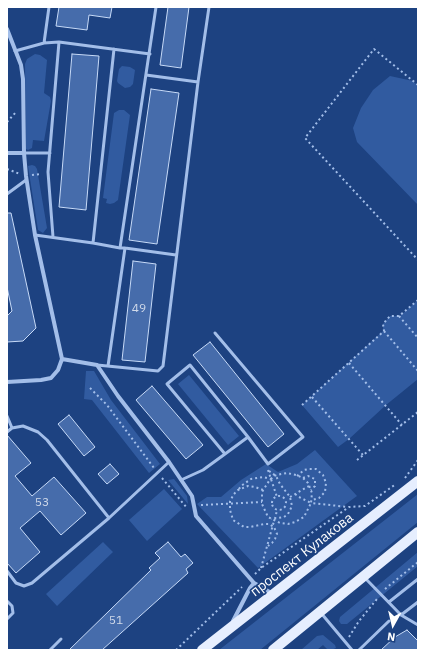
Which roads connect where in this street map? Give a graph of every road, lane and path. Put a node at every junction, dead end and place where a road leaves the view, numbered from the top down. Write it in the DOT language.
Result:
graph roads {
  1 [pos="49,7"];
  2 [pos="156,7"];
  3 [pos="209,7"];
  4 [pos="7,29"];
  5 [pos="59,42"];
  6 [pos="44,43"];
  7 [pos="114,49"];
  8 [pos="15,51"];
  9 [pos="150,54"];
  10 [pos="146,75"];
  11 [pos="198,82"];
  12 [pos="418,85"];
  13 [pos="23,104"];
  14 [pos="7,122"];
  15 [pos="7,153"];
  16 [pos="24,153"];
  17 [pos="50,153"];
  18 [pos="26,180"];
  19 [pos="7,194"];
  20 [pos="35,235"];
  21 [pos="53,237"];
  22 [pos="93,243"];
  23 [pos="120,248"];
  24 [pos="125,248"];
  25 [pos="176,255"];
  26 [pos="418,260"];
  27 [pos="418,300"];
  28 [pos="400,316"];
  29 [pos="384,331"];
  30 [pos="215,333"];
  31 [pos="418,338"];
  32 [pos="62,359"];
  33 [pos="349,363"];
  34 [pos="97,365"];
  35 [pos="108,366"];
  36 [pos="418,371"];
  37 [pos="7,382"];
  38 [pos="90,388"];
  39 [pos="312,396"];
  40 [pos="302,406"];
  41 [pos="418,412"];
  42 [pos="7,416"];
  43 [pos="402,425"];
  44 [pos="12,428"];
  45 [pos="7,432"];
  46 [pos="248,437"];
  47 [pos="225,454"];
  48 [pos="363,455"];
  49 [pos="357,460"];
  50 [pos="418,460"];
  51 [pos="169,462"];
  52 [pos="268,470"];
  53 [pos="158,473"];
  54 [pos="276,476"];
  55 [pos="297,476"];
  56 [pos="303,478"];
  57 [pos="404,478"];
  58 [pos="271,479"];
  59 [pos="181,480"];
  60 [pos="418,481"];
  61 [pos="399,482"];
  62 [pos="309,486"];
  63 [pos="238,490"];
  64 [pos="263,490"];
  65 [pos="311,490"];
  66 [pos="295,494"];
  67 [pos="277,497"];
  68 [pos="290,497"];
  69 [pos="262,502"];
  70 [pos="312,502"];
  71 [pos="230,503"];
  72 [pos="194,507"];
  73 [pos="349,507"];
  74 [pos="277,510"];
  75 [pos="109,518"];
  76 [pos="275,520"];
  77 [pos="273,526"];
  78 [pos="418,532"];
  79 [pos="268,546"];
  80 [pos="418,562"];
  81 [pos="261,568"];
  82 [pos="7,571"];
  83 [pos="363,576"];
  84 [pos="250,579"];
  85 [pos="418,579"];
  86 [pos="254,583"];
  87 [pos="274,594"];
  88 [pos="381,594"];
  89 [pos="7,602"];
  90 [pos="389,602"];
  91 [pos="418,602"];
  92 [pos="320,612"];
  93 [pos="401,615"];
  94 [pos="7,619"];
  95 [pos="389,621"];
  96 [pos="418,625"];
  97 [pos="229,629"];
  98 [pos="61,639"];
  99 [pos="346,642"];
  100 [pos="50,650"];
  101 [pos="176,650"];
  102 [pos="202,650"];
  103 [pos="273,650"];
  104 [pos="352,650"];
  105 [pos="359,650"];
  1 -- 6 [label="lane"];
  2 -- 9 [label="lane"];
  3 -- 11 [label="lane"];
  4 -- 8 [label="street"];
  5 -- 6 [label="lane"];
  5 -- 7 [label="lane"];
  5 -- 17 [label="lane"];
  6 -- 8 [label="lane"];
  7 -- 9 [label="lane"];
  7 -- 22 [label="lane"];
  8 -- 13 [label="street"];
  9 -- 10 [label="lane"];
  10 -- 11 [label="lane"];
  10 -- 23 [label="lane"];
  11 -- 25 [label="lane"];
  12 -- 26 [label="path"];
  13 -- 14 [label="path"];
  13 -- 16 [label="street"];
  15 -- 16 [label="street"];
  16 -- 17 [label="lane"];
  16 -- 18 [label="street"];
  17 -- 21 [label="lane"];
  18 -- 19 [label="lane"];
  18 -- 20 [label="street"];
  20 -- 21 [label="lane"];
  20 -- 32 [label="street"];
  21 -- 22 [label="lane"];
  22 -- 23 [label="lane"];
  23 -- 24 [label="lane"];
  24 -- 25 [label="lane"];
  24 -- 35 [label="lane"];
  25 -- 35 [label="lane"];
  27 -- 28 [label="path"];
  28 -- 29 [label="path"];
  28 -- 31 [label="path"];
  29 -- 33 [label="path"];
  29 -- 36 [label="path"];
  30 -- 46 [label="lane"];
  32 -- 34 [label="street"];
  32 -- 37 [label="street"];
  33 -- 39 [label="path"];
  33 -- 43 [label="path"];
  34 -- 35 [label="lane"];
  34 -- 51 [label="street"];
  38 -- 53 [label="path"];
  39 -- 40 [label="path"];
  39 -- 48 [label="path"];
  41 -- 43 [label="path"];
  42 -- 44 [label="lane"];
  43 -- 48 [label="path"];
  44 -- 45 [label="lane"];
  44 -- 75 [label="lane"];
  46 -- 47 [label="lane"];
  46 -- 47 [label="lane"];
  47 -- 59 [label="lane"];
  48 -- 49 [label="path"];
  50 -- 57 [label="path"];
  51 -- 53 [label="lane"];
  51 -- 59 [label="street"];
  52 -- 54 [label="path"];
  53 -- 72 [label="path"];
  53 -- 75 [label="lane"];
  54 -- 55 [label="path"];
  54 -- 58 [label="path"];
  54 -- 68 [label="path"];
  55 -- 56 [label="path"];
  55 -- 70 [label="path"];
  56 -- 62 [label="path"];
  56 -- 65 [label="path"];
  58 -- 63 [label="path"];
  58 -- 64 [label="path"];
  58 -- 67 [label="path"];
  59 -- 72 [label="street"];
  60 -- 87 [label="main road, проспект Кулакова"];
  61 -- 73 [label="path"];
  62 -- 65 [label="path"];
  62 -- 66 [label="path"];
  63 -- 64 [label="path"];
  63 -- 71 [label="path"];
  64 -- 69 [label="path"];
  65 -- 70 [label="path"];
  66 -- 68 [label="path"];
  66 -- 70 [label="path"];
  67 -- 74 [label="path"];
  67 -- 74 [label="path"];
  68 -- 76 [label="path"];
  69 -- 71 [label="path"];
  69 -- 76 [label="path"];
  70 -- 73 [label="path"];
  70 -- 76 [label="path"];
  71 -- 72 [label="path"];
  71 -- 77 [label="path"];
  72 -- 84 [label="street"];
  73 -- 81 [label="path"];
  74 -- 76 [label="path"];
  75 -- 82 [label="lane"];
  76 -- 77 [label="path"];
  77 -- 79 [label="path"];
  77 -- 79 [label="path"];
  78 -- 83 [label="main road"];
  79 -- 81 [label="path"];
  80 -- 88 [label="path"];
  81 -- 84 [label="path"];
  83 -- 88 [label="lane"];
  83 -- 92 [label="main road"];
  84 -- 86 [label="street"];
  84 -- 101 [label="path"];
  85 -- 90 [label="lane"];
  86 -- 87 [label="street"];
  86 -- 97 [label="street"];
  87 -- 97 [label="main road, проспект Кулакова"];
  88 -- 90 [label="lane"];
  88 -- 99 [label="path"];
  89 -- 94 [label="lane"];
  90 -- 93 [label="lane"];
  91 -- 93 [label="lane"];
  92 -- 99 [label="lane"];
  92 -- 103 [label="main road"];
  93 -- 96 [label="lane"];
  95 -- 105 [label="lane"];
  97 -- 102 [label="main road, проспект Кулакова"];
  98 -- 100 [label="lane"];
  99 -- 104 [label="lane"];
}
